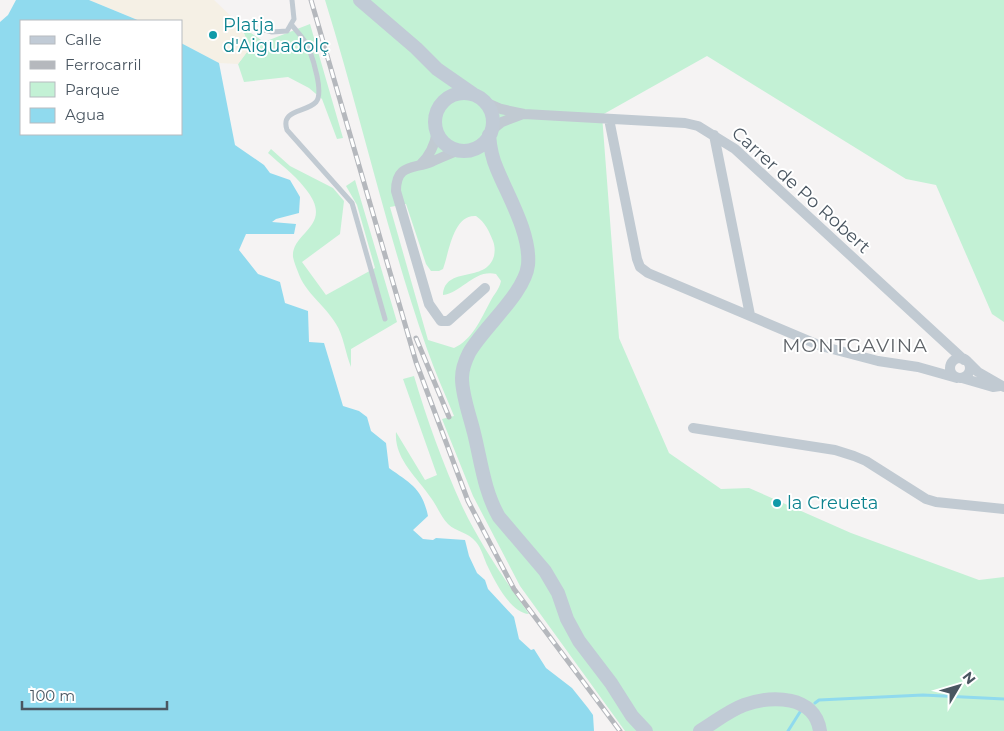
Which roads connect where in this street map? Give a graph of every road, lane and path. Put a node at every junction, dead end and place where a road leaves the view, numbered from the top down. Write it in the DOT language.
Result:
graph roads {
  1 [pos="292,0"];
  2 [pos="360,0"];
  3 [pos="291,24"];
  4 [pos="261,29"];
  5 [pos="437,69"];
  6 [pos="480,99"];
  7 [pos="439,108"];
  8 [pos="524,114"];
  9 [pos="609,119"];
  10 [pos="437,130"];
  11 [pos="490,133"];
  12 [pos="714,135"];
  13 [pos="464,150"];
  14 [pos="420,164"];
  15 [pos="497,169"];
  16 [pos="485,288"];
  17 [pos="750,315"];
  18 [pos="385,319"];
  19 [pos="942,339"];
  20 [pos="966,360"];
  21 [pos="953,361"];
  22 [pos="960,378"];
  23 [pos="1002,386"];
  24 [pos="693,428"];
  25 [pos="1004,509"];
  26 [pos="646,731"];
  27 [pos="700,731"];
  28 [pos="820,731"];
  1 -- 3 [label="lane"];
  2 -- 5 [label="main road"];
  3 -- 4 [label="lane"];
  3 -- 18 [label="lane"];
  5 -- 6 [label="main road"];
  5 -- 7 [label="main road"];
  6 -- 7 [label="main road"];
  6 -- 8 [label="street, Carrer de Po Robert"];
  6 -- 11 [label="main road"];
  7 -- 10 [label="main road"];
  8 -- 9 [label="street, Carrer de Po Robert"];
  8 -- 11 [label="street, Carrer de Po Robert"];
  9 -- 12 [label="street, Carrer de Po Robert"];
  9 -- 17 [label="street"];
  10 -- 13 [label="main road"];
  10 -- 14 [label="street"];
  11 -- 13 [label="main road"];
  11 -- 15 [label="main road"];
  12 -- 17 [label="street"];
  12 -- 19 [label="street, Carrer de Po Robert"];
  13 -- 14 [label="street"];
  13 -- 15 [label="main road"];
  14 -- 16 [label="street"];
  15 -- 26 [label="main road"];
  17 -- 22 [label="street"];
  19 -- 20 [label="street, Carrer de Po Robert"];
  19 -- 21 [label="street, Carrer de Po Robert"];
  20 -- 21 [label="street"];
  20 -- 22 [label="street"];
  20 -- 23 [label="street, Carrer de Po Robert"];
  21 -- 22 [label="street"];
  22 -- 23 [label="street"];
  24 -- 25 [label="street"];
  27 -- 28 [label="main road"];
}
